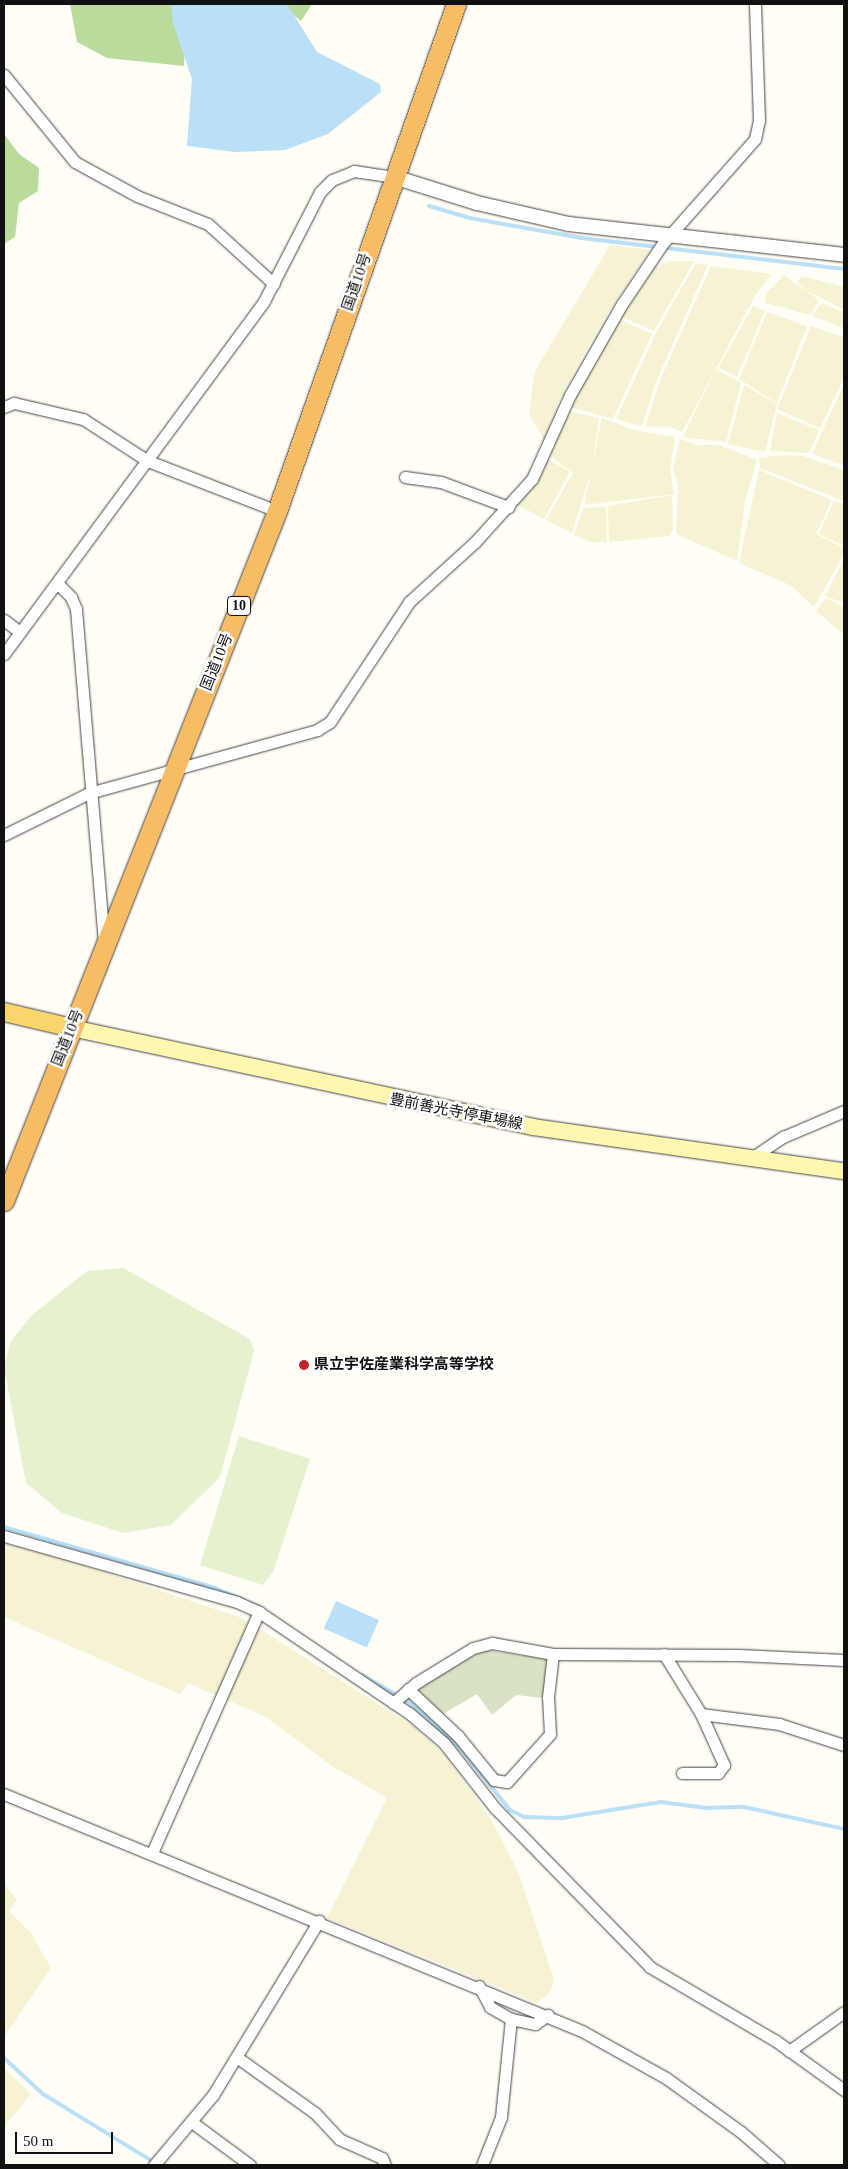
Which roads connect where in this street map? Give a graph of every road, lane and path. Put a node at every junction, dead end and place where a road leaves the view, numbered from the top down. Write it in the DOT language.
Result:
graph roads {
  1 [pos="456,4"];
  2 [pos="755,4"];
  3 [pos="4,75"];
  4 [pos="394,177"];
  5 [pos="664,243"];
  6 [pos="844,255"];
  7 [pos="274,284"];
  8 [pos="7,403"];
  9 [pos="148,461"];
  10 [pos="405,477"];
  11 [pos="508,507"];
  12 [pos="277,511"];
  13 [pos="56,583"];
  14 [pos="4,620"];
  15 [pos="20,632"];
  16 [pos="4,654"];
  17 [pos="176,767"];
  18 [pos="89,793"];
  19 [pos="4,835"];
  20 [pos="105,946"];
  21 [pos="4,1012"];
  22 [pos="72,1028"];
  23 [pos="844,1111"];
  24 [pos="750,1159"];
  25 [pos="844,1171"];
  26 [pos="4,1202"];
  27 [pos="4,1536"];
  28 [pos="259,1612"];
  29 [pos="553,1654"];
  30 [pos="664,1654"];
  31 [pos="844,1660"];
  32 [pos="408,1689"];
  33 [pos="393,1703"];
  34 [pos="701,1714"];
  35 [pos="844,1745"];
  36 [pos="682,1774"];
  37 [pos="4,1794"];
  38 [pos="152,1853"];
  39 [pos="319,1921"];
  40 [pos="479,1986"];
  41 [pos="844,2012"];
  42 [pos="548,2015"];
  43 [pos="511,2020"];
  44 [pos="789,2051"];
  45 [pos="238,2058"];
  46 [pos="844,2090"];
  47 [pos="193,2123"];
  48 [pos="154,2165"];
  49 [pos="250,2165"];
  50 [pos="385,2165"];
  51 [pos="482,2165"];
  52 [pos="779,2165"];
  1 -- 4 [label="highway, 国道10号 / 10"];
  2 -- 5 [label="street"];
  3 -- 7 [label="street"];
  4 -- 5 [label="street"];
  4 -- 7 [label="street"];
  4 -- 12 [label="highway, 国道10号 / 10"];
  5 -- 6 [label="street"];
  5 -- 11 [label="street"];
  7 -- 9 [label="street"];
  8 -- 9 [label="street"];
  9 -- 12 [label="street"];
  9 -- 13 [label="street"];
  10 -- 11 [label="street"];
  11 -- 17 [label="street"];
  12 -- 17 [label="highway, 国道10号 / 10"];
  13 -- 15 [label="street"];
  13 -- 18 [label="street"];
  14 -- 15 [label="street"];
  15 -- 16 [label="street"];
  17 -- 18 [label="street"];
  17 -- 20 [label="highway, 国道10号 / 10"];
  18 -- 19 [label="street"];
  18 -- 20 [label="street"];
  20 -- 22 [label="highway, 国道10号 / 10"];
  21 -- 22 [label="main road"];
  22 -- 24 [label="main road, 豊前善光寺停車場線"];
  22 -- 26 [label="highway, 国道10号 / 10"];
  23 -- 24 [label="street"];
  24 -- 25 [label="main road, 豊前善光寺停車場線"];
  27 -- 28 [label="street"];
  28 -- 33 [label="street"];
  28 -- 38 [label="street"];
  29 -- 30 [label="street"];
  29 -- 32 [label="street"];
  29 -- 32 [label="street"];
  30 -- 31 [label="street"];
  30 -- 34 [label="street"];
  32 -- 33 [label="street"];
  33 -- 44 [label="street"];
  34 -- 35 [label="street"];
  34 -- 36 [label="street"];
  37 -- 38 [label="street"];
  38 -- 39 [label="street"];
  39 -- 40 [label="street"];
  39 -- 45 [label="street"];
  40 -- 42 [label="street"];
  40 -- 43 [label="street"];
  41 -- 44 [label="street"];
  42 -- 43 [label="street"];
  42 -- 52 [label="street"];
  43 -- 51 [label="street"];
  44 -- 46 [label="street"];
  45 -- 47 [label="street"];
  45 -- 50 [label="street"];
  47 -- 48 [label="street"];
  47 -- 49 [label="street"];
}
